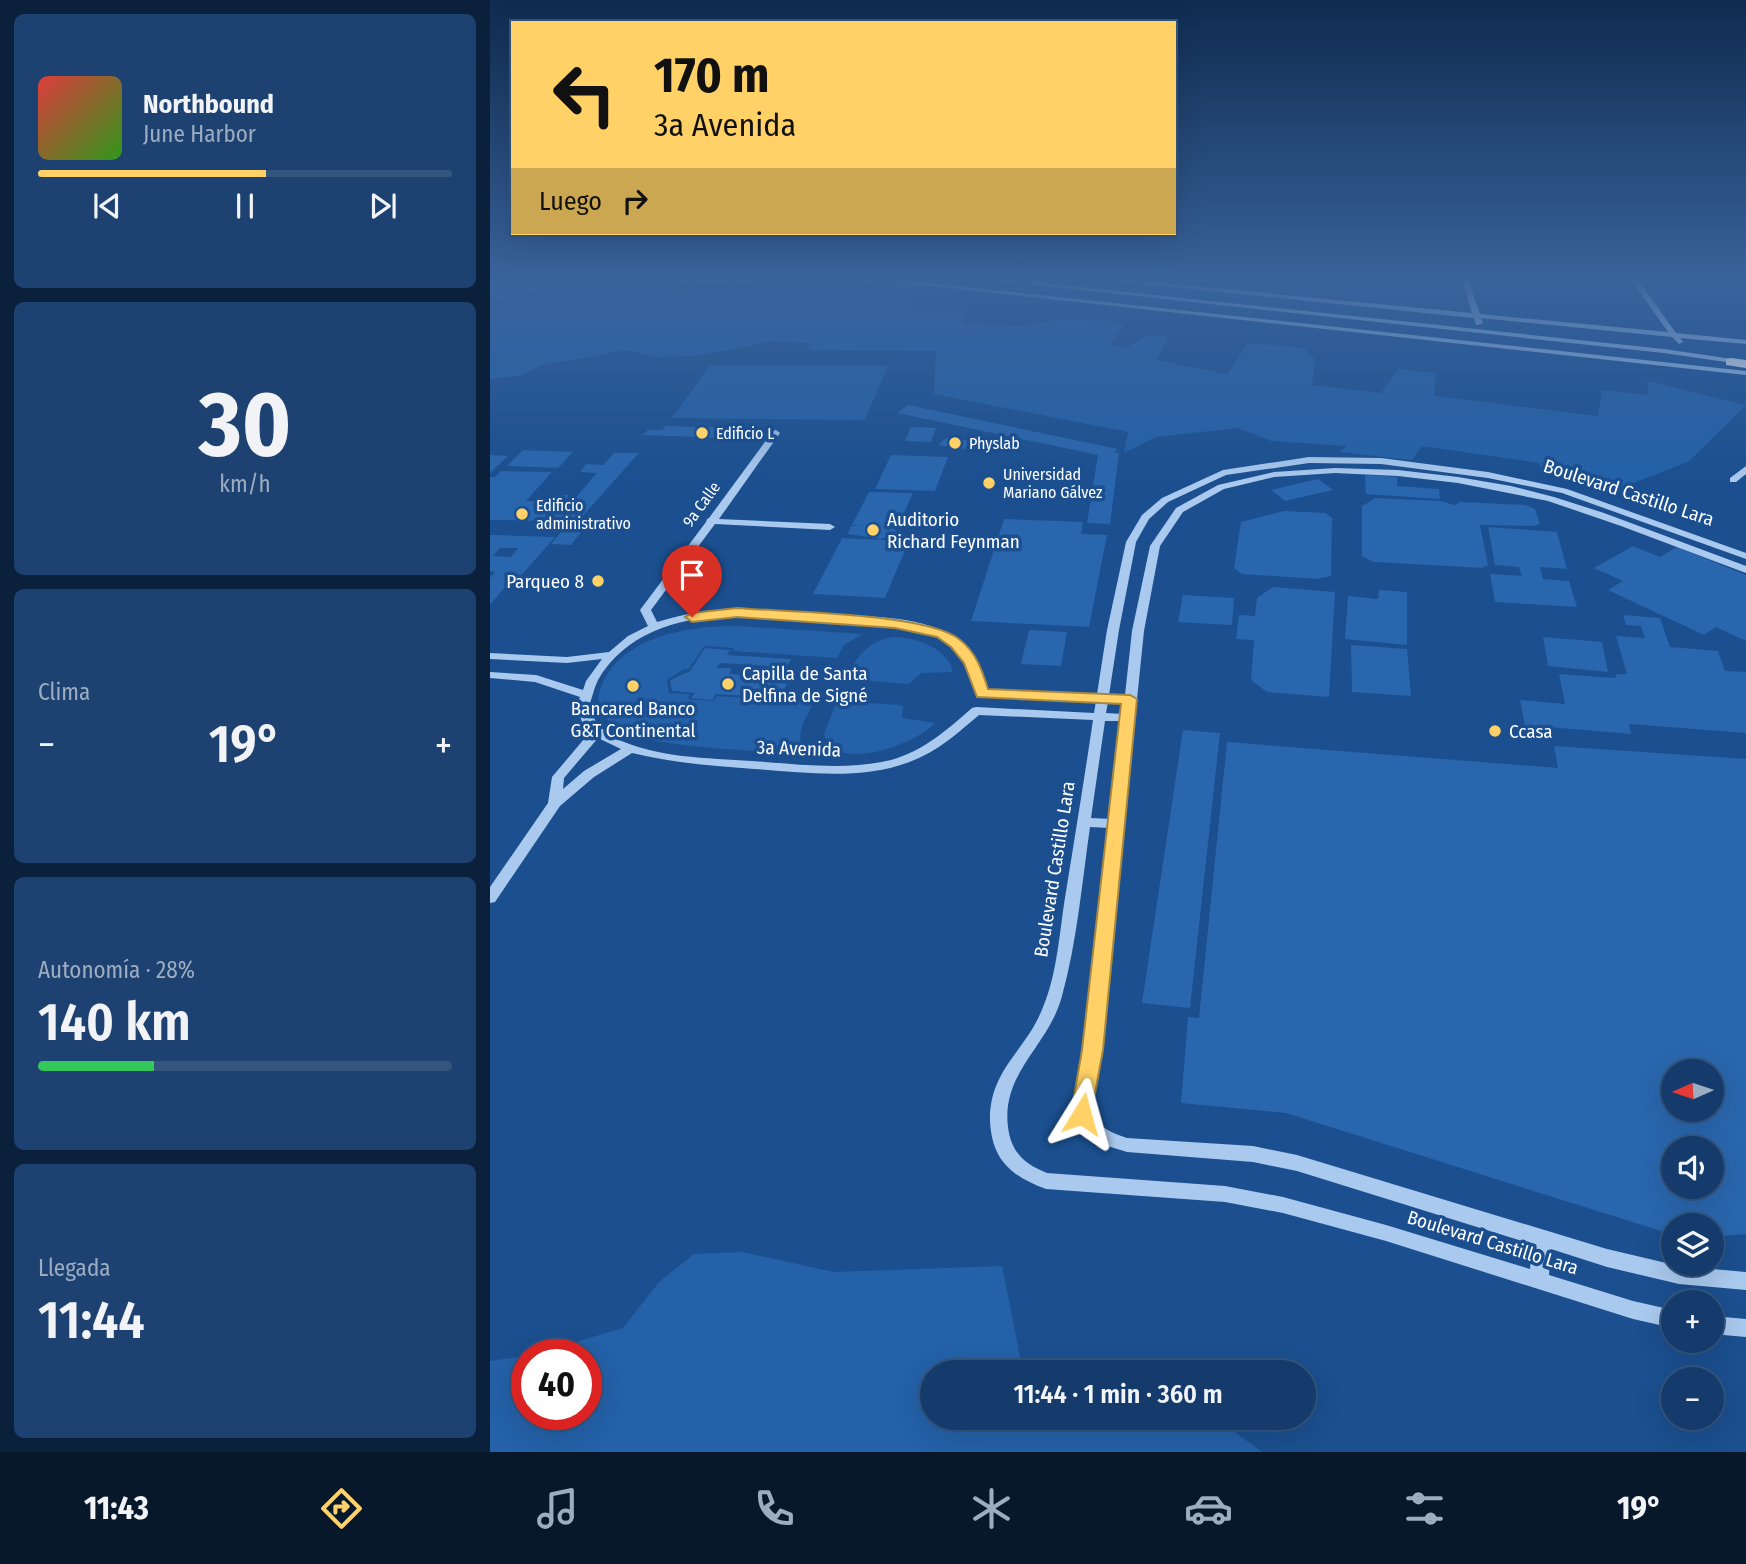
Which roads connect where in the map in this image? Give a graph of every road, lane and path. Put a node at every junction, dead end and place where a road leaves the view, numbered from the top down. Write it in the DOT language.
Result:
graph roads {
  1 [pos="1482,345"];
  2 [pos="1606,345"];
  3 [pos="1681,345"];
  4 [pos="1686,353"];
  5 [pos="1746,355"];
  6 [pos="1731,362"];
  7 [pos="1746,364"];
  8 [pos="1691,367"];
  9 [pos="1746,373"];
  10 [pos="776,433"];
  11 [pos="1312,465"];
  12 [pos="1746,469"];
  13 [pos="1733,480"];
  14 [pos="1564,491"];
  15 [pos="1551,499"];
  16 [pos="710,521"];
  17 [pos="830,527"];
  18 [pos="1134,533"];
  19 [pos="1158,536"];
  20 [pos="1746,556"];
  21 [pos="1746,570"];
  22 [pos="1122,584"];
  23 [pos="1145,584"];
  24 [pos="656,598"];
  25 [pos="667,622"];
  26 [pos="654,627"];
  27 [pos="1113,630"];
  28 [pos="1138,631"];
  29 [pos="610,654"];
  30 [pos="490,656"];
  31 [pos="490,675"];
  32 [pos="583,694"];
  33 [pos="982,694"];
  34 [pos="1104,698"];
  35 [pos="1130,699"];
  36 [pos="976,711"];
  37 [pos="1101,717"];
  38 [pos="1128,718"];
  39 [pos="597,732"];
  40 [pos="631,750"];
  41 [pos="555,803"];
  42 [pos="1085,822"];
  43 [pos="1116,824"];
  44 [pos="490,898"];
  45 [pos="1542,1238"];
  46 [pos="1539,1280"];
  47 [pos="1746,1281"];
  48 [pos="1661,1316"];
  49 [pos="1724,1326"];
  50 [pos="1746,1328"];
  1 -- 8 [label="street"];
  2 -- 4 [label="street"];
  3 -- 4 [label="street"];
  4 -- 5 [label="street"];
  4 -- 6 [label="street"];
  4 -- 8 [label="street"];
  6 -- 7 [label="highway"];
  8 -- 9 [label="street"];
  10 -- 16 [label="street, 9a Calle"];
  11 -- 14 [label="street, Boulevard Castillo Lara"];
  11 -- 15 [label="street, Boulevard Castillo Lara"];
  11 -- 18 [label="street, Boulevard Castillo Lara"];
  11 -- 19 [label="street, Boulevard Castillo Lara"];
  12 -- 13 [label="street"];
  14 -- 15 [label="street"];
  14 -- 20 [label="street, Boulevard Castillo Lara"];
  15 -- 21 [label="street, Boulevard Castillo Lara"];
  16 -- 17 [label="street"];
  16 -- 24 [label="street, 9a Calle"];
  18 -- 19 [label="street"];
  18 -- 22 [label="street, Boulevard Castillo Lara"];
  19 -- 23 [label="street, Boulevard Castillo Lara"];
  22 -- 23 [label="street"];
  22 -- 27 [label="street, Boulevard Castillo Lara"];
  23 -- 28 [label="street, Boulevard Castillo Lara"];
  24 -- 25 [label="street"];
  24 -- 26 [label="street"];
  25 -- 26 [label="street"];
  25 -- 33 [label="street"];
  26 -- 29 [label="street"];
  27 -- 28 [label="street"];
  27 -- 34 [label="street, Boulevard Castillo Lara"];
  28 -- 35 [label="street, Boulevard Castillo Lara"];
  29 -- 30 [label="street"];
  29 -- 32 [label="street"];
  31 -- 32 [label="street"];
  32 -- 39 [label="street"];
  33 -- 34 [label="street"];
  33 -- 36 [label="street"];
  34 -- 35 [label="street"];
  34 -- 37 [label="street, Boulevard Castillo Lara"];
  35 -- 38 [label="street, Boulevard Castillo Lara"];
  36 -- 37 [label="street"];
  36 -- 40 [label="street, 3a Avenida"];
  37 -- 38 [label="street"];
  37 -- 42 [label="street, Boulevard Castillo Lara"];
  38 -- 43 [label="street, Boulevard Castillo Lara"];
  39 -- 40 [label="street, 3a Avenida"];
  39 -- 41 [label="street"];
  40 -- 41 [label="street"];
  41 -- 44 [label="street"];
  42 -- 43 [label="street"];
  42 -- 46 [label="street, Boulevard Castillo Lara"];
  43 -- 45 [label="street, Boulevard Castillo Lara"];
  45 -- 46 [label="street"];
  45 -- 47 [label="street, Boulevard Castillo Lara"];
  46 -- 48 [label="street, Boulevard Castillo Lara"];
  49 -- 50 [label="street"];
}
